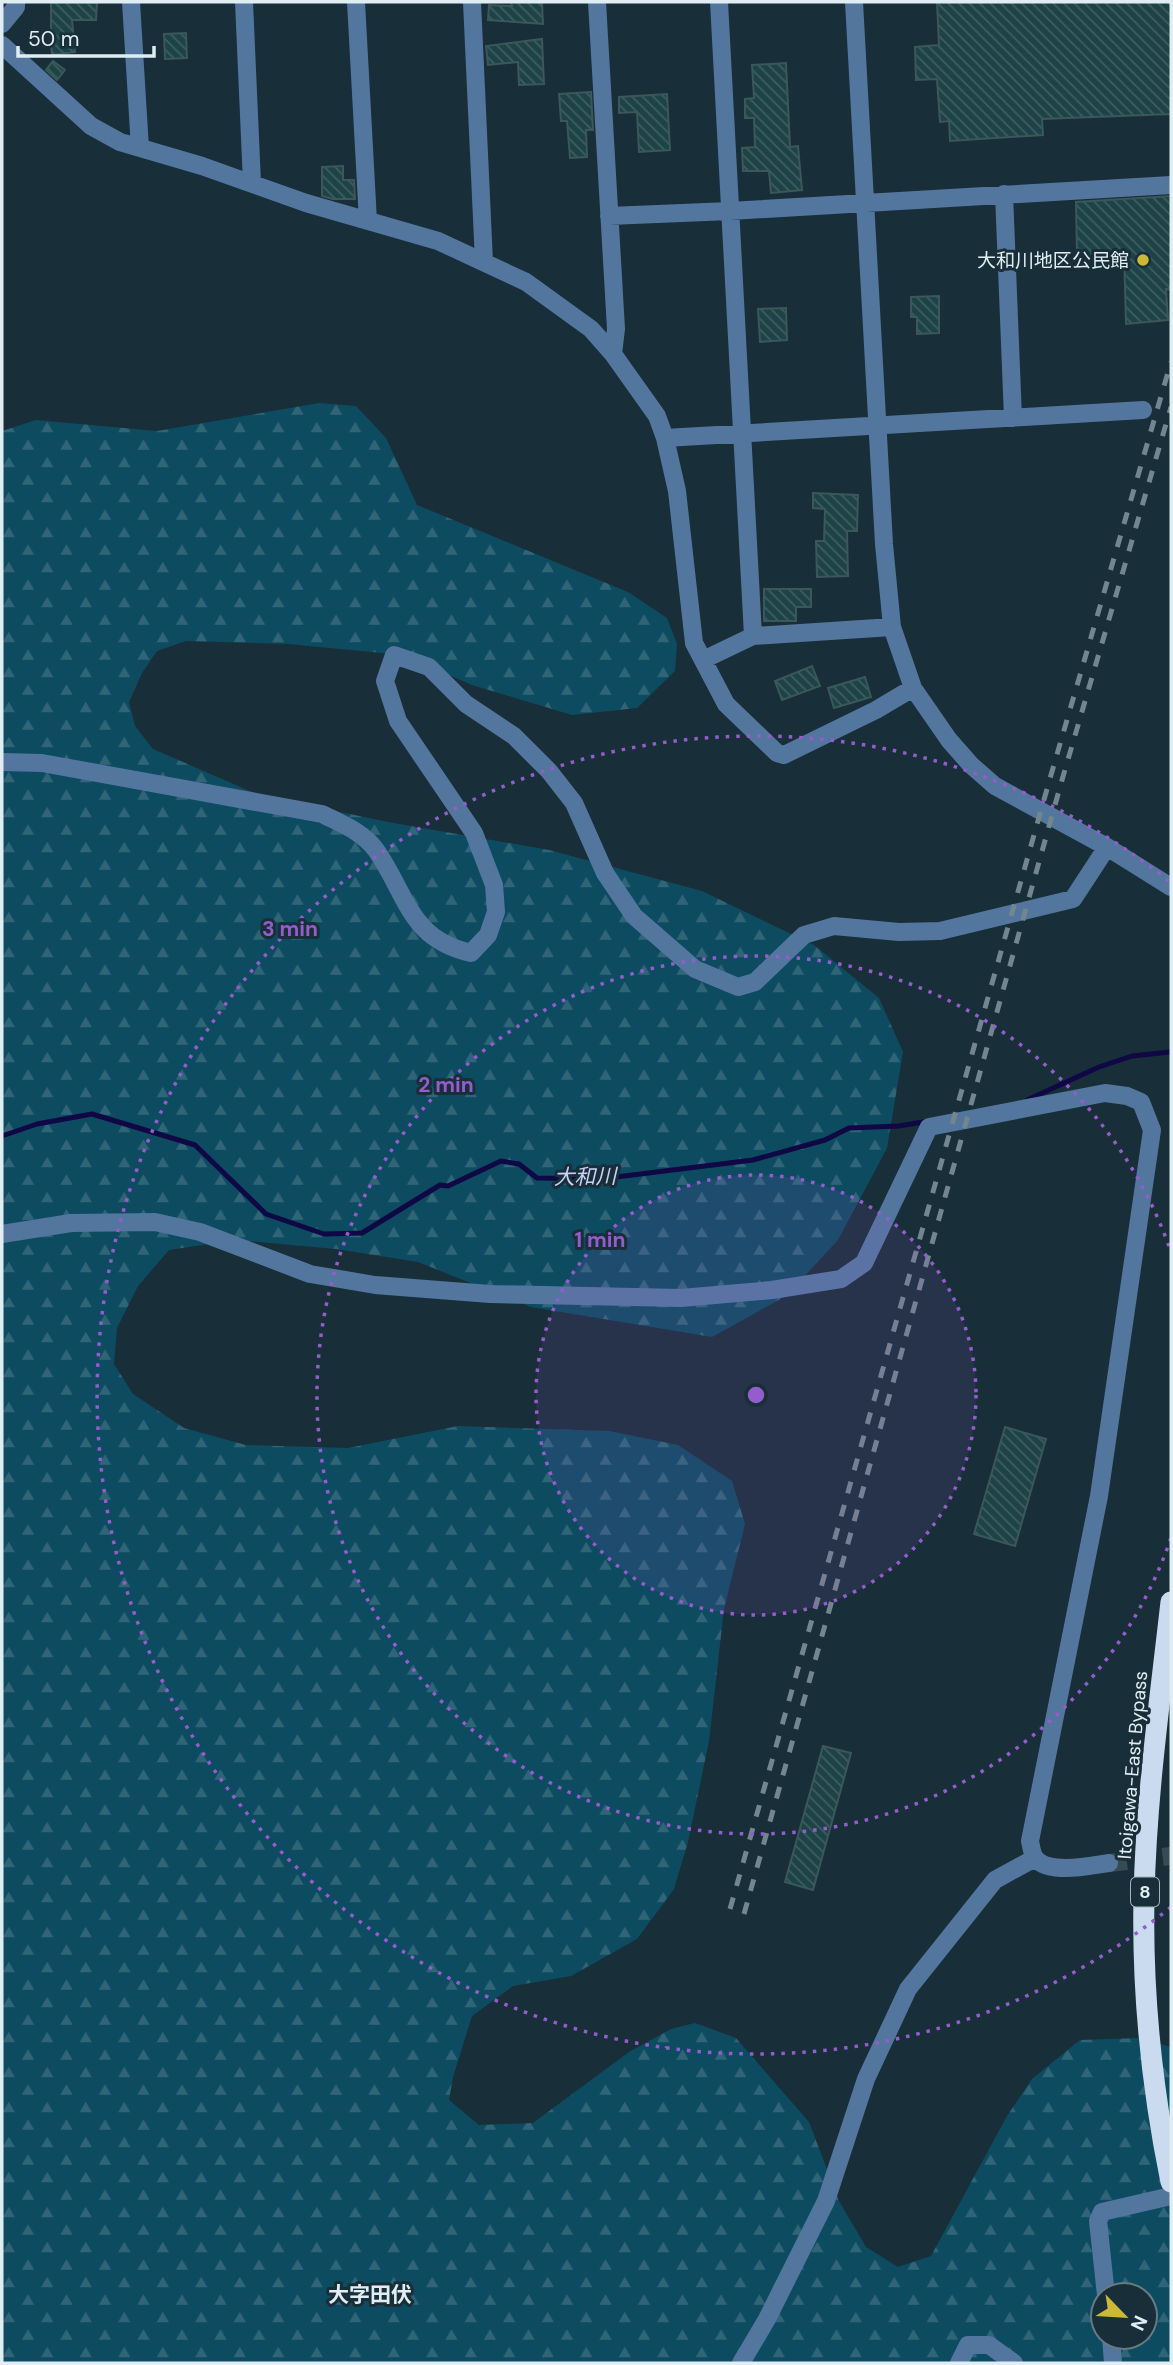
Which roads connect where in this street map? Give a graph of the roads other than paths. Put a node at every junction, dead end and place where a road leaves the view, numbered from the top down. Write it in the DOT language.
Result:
graph roads {
  1 [pos="16,2"];
  2 [pos="131,2"];
  3 [pos="244,2"];
  4 [pos="356,2"];
  5 [pos="472,2"];
  6 [pos="597,2"];
  7 [pos="719,2"];
  8 [pos="855,2"];
  9 [pos="2,23"];
  10 [pos="2,45"];
  11 [pos="140,148"];
  12 [pos="252,183"];
  13 [pos="1171,185"];
  14 [pos="1004,194"];
  15 [pos="864,203"];
  16 [pos="730,211"];
  17 [pos="608,216"];
  18 [pos="368,221"];
  19 [pos="484,262"];
  20 [pos="613,354"];
  21 [pos="1143,410"];
  22 [pos="1013,418"];
  23 [pos="878,426"];
  24 [pos="741,434"];
  25 [pos="665,438"];
  26 [pos="892,627"];
  27 [pos="752,636"];
  28 [pos="703,660"];
  29 [pos="913,688"];
  30 [pos="2,762"];
  31 [pos="1107,847"];
  32 [pos="1171,887"];
  33 [pos="2,1234"];
  34 [pos="1171,1602"];
  35 [pos="1035,1858"];
  36 [pos="1109,1863"];
  37 [pos="1171,2182"];
  38 [pos="1171,2196"];
  39 [pos="1104,2281"];
  40 [pos="741,2363"];
  41 [pos="959,2363"];
  42 [pos="1014,2363"];
  1 -- 9 [label="street"];
  2 -- 11 [label="street"];
  3 -- 12 [label="street"];
  4 -- 18 [label="street"];
  5 -- 19 [label="street"];
  6 -- 17 [label="street"];
  7 -- 16 [label="street"];
  8 -- 15 [label="street"];
  10 -- 11 [label="street"];
  11 -- 12 [label="street"];
  12 -- 18 [label="street"];
  13 -- 14 [label="street"];
  14 -- 15 [label="street"];
  14 -- 22 [label="street"];
  15 -- 16 [label="street"];
  15 -- 23 [label="street"];
  16 -- 17 [label="street"];
  16 -- 24 [label="street"];
  17 -- 20 [label="street"];
  18 -- 19 [label="street"];
  19 -- 20 [label="street"];
  20 -- 25 [label="street"];
  21 -- 22 [label="street"];
  22 -- 23 [label="street"];
  23 -- 24 [label="street"];
  23 -- 26 [label="street"];
  24 -- 25 [label="street"];
  24 -- 27 [label="street"];
  25 -- 28 [label="street"];
  26 -- 27 [label="street"];
  26 -- 29 [label="street"];
  27 -- 28 [label="street"];
  28 -- 29 [label="street"];
  29 -- 31 [label="street"];
  30 -- 31 [label="street"];
  31 -- 32 [label="street"];
  33 -- 35 [label="street"];
  34 -- 37 [label="highway, Itoigawa-East Bypass / 8"];
  35 -- 36 [label="street"];
  35 -- 40 [label="street"];
  38 -- 39 [label="street"];
  41 -- 42 [label="street"];
}
